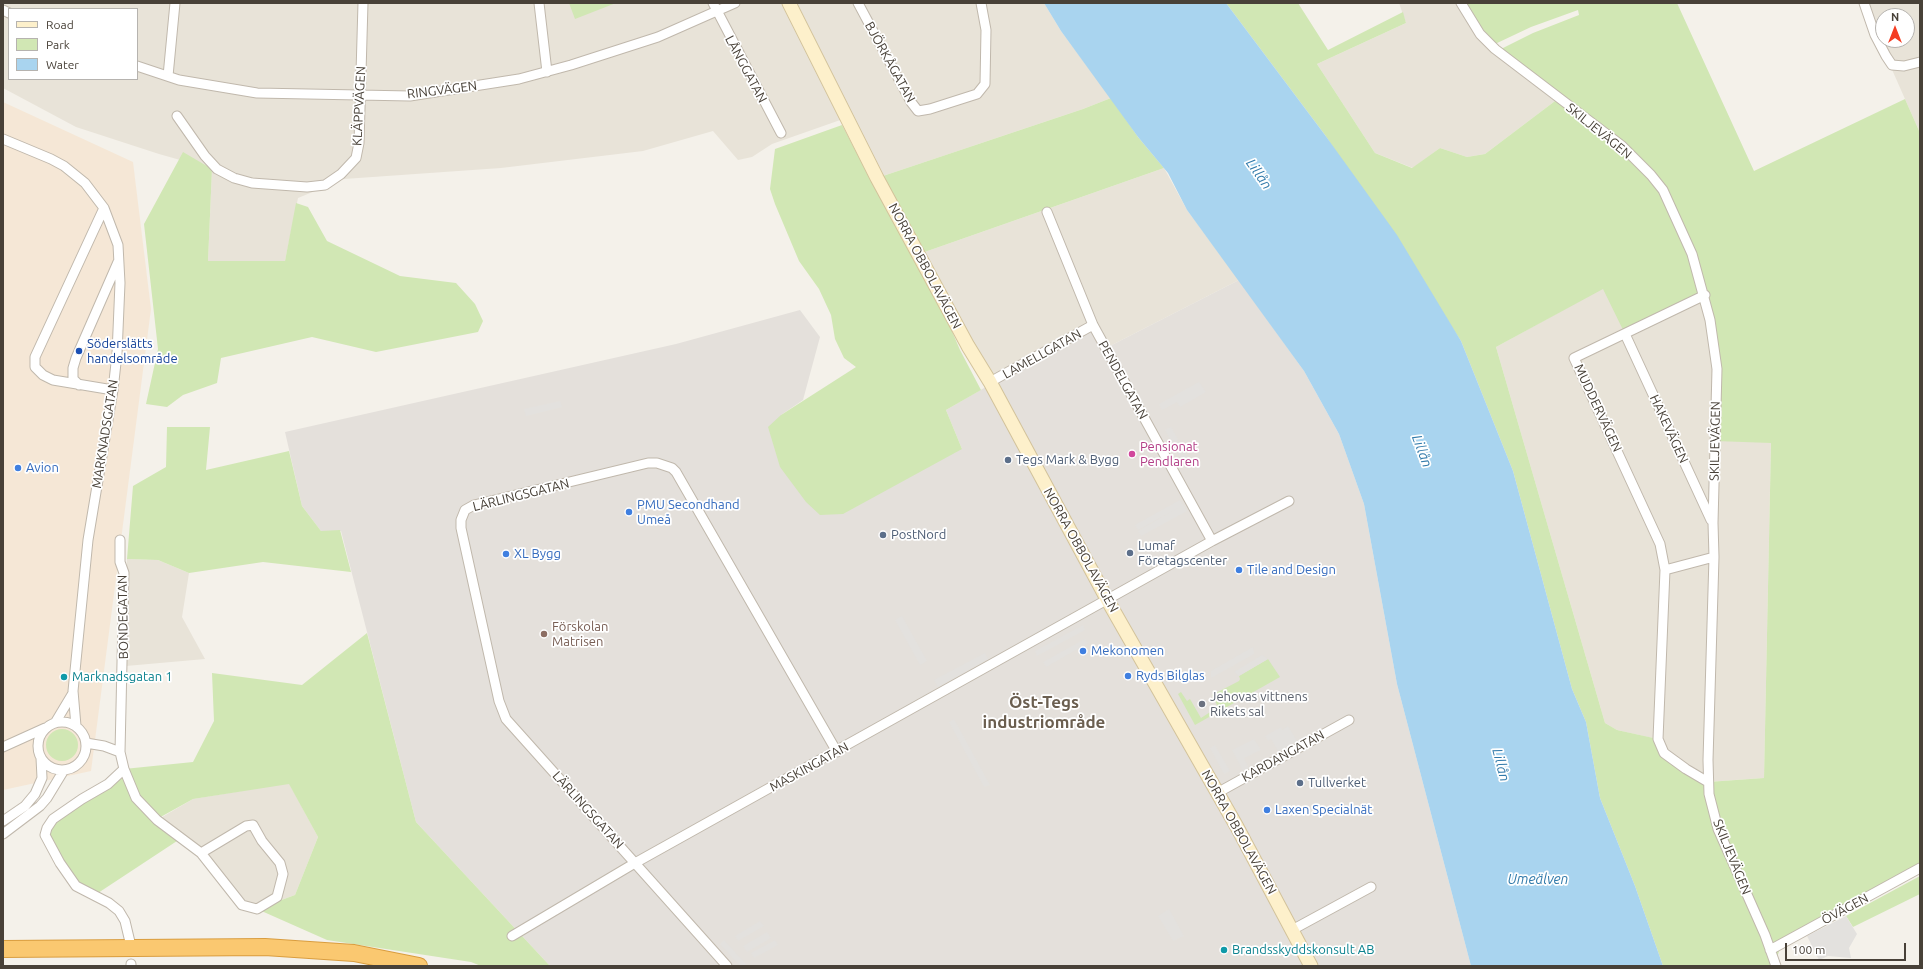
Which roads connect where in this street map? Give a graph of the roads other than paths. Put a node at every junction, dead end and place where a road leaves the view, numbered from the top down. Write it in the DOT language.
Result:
graph roads {
  1 [pos="175,3"];
  2 [pos="363,3"];
  3 [pos="539,3"];
  4 [pos="736,3"];
  5 [pos="789,3"];
  6 [pos="858,3"];
  7 [pos="981,3"];
  8 [pos="1461,3"];
  9 [pos="1864,3"];
  10 [pos="714,7"];
  11 [pos="1920,62"];
  12 [pos="138,66"];
  13 [pos="547,72"];
  14 [pos="168,76"];
  15 [pos="361,94"];
  16 [pos="178,116"];
  17 [pos="781,134"];
  18 [pos="3,139"];
  19 [pos="104,208"];
  20 [pos="1047,212"];
  21 [pos="119,260"];
  22 [pos="1705,295"];
  23 [pos="1093,325"];
  24 [pos="1625,334"];
  25 [pos="990,382"];
  26 [pos="79,385"];
  27 [pos="113,390"];
  28 [pos="1289,501"];
  29 [pos="1713,523"];
  30 [pos="120,540"];
  31 [pos="1212,541"];
  32 [pos="1714,557"];
  33 [pos="1665,570"];
  34 [pos="1108,601"];
  35 [pos="73,691"];
  36 [pos="1349,720"];
  37 [pos="55,723"];
  38 [pos="76,726"];
  39 [pos="46,728"];
  40 [pos="86,743"];
  41 [pos="3,747"];
  42 [pos="120,752"];
  43 [pos="837,752"];
  44 [pos="40,756"];
  45 [pos="124,769"];
  46 [pos="64,770"];
  47 [pos="1708,782"];
  48 [pos="1217,793"];
  49 [pos="3,821"];
  50 [pos="3,834"];
  51 [pos="201,854"];
  52 [pos="635,863"];
  53 [pos="1920,868"];
  54 [pos="1371,887"];
  55 [pos="1292,930"];
  56 [pos="512,936"];
  57 [pos="130,942"];
  58 [pos="3,949"];
  59 [pos="1770,950"];
  60 [pos="3,960"];
  61 [pos="369,966"];
  62 [pos="419,966"];
  63 [pos="727,966"];
  64 [pos="1311,966"];
  65 [pos="1776,966"];
  1 -- 14 [label="street"];
  2 -- 15 [label="street, KLÄPPVÄGEN"];
  3 -- 13 [label="street"];
  4 -- 10 [label="street, RINGVÄGEN"];
  5 -- 25 [label="street, NORRA OBBOLAVÄGEN"];
  6 -- 7 [label="street, BJÖRKÅGATAN"];
  8 -- 22 [label="street, SKILJEVÄGEN"];
  9 -- 11 [label="street"];
  10 -- 13 [label="street, RINGVÄGEN"];
  10 -- 17 [label="street, LÅNGGATAN"];
  12 -- 14 [label="street, RINGVÄGEN"];
  13 -- 15 [label="street, RINGVÄGEN"];
  14 -- 15 [label="street, RINGVÄGEN"];
  15 -- 16 [label="street, KLÄPPVÄGEN"];
  18 -- 19 [label="street, MARKNADSGATAN"];
  19 -- 21 [label="street, MARKNADSGATAN"];
  19 -- 26 [label="street"];
  20 -- 23 [label="street, PENDELGATAN"];
  21 -- 26 [label="street"];
  21 -- 27 [label="street, MARKNADSGATAN"];
  22 -- 24 [label="street, MUDDERVÄGEN"];
  22 -- 29 [label="street, SKILJEVÄGEN"];
  23 -- 25 [label="street, LAMELLGATAN"];
  23 -- 31 [label="street, PENDELGATAN"];
  24 -- 29 [label="street, HAKEVÄGEN"];
  24 -- 33 [label="street, MUDDERVÄGEN"];
  25 -- 34 [label="street, NORRA OBBOLAVÄGEN"];
  26 -- 27 [label="street"];
  27 -- 35 [label="street, MARKNADSGATAN"];
  28 -- 31 [label="street, MASKINGATAN"];
  29 -- 32 [label="street, SKILJEVÄGEN"];
  30 -- 42 [label="street, BONDEGATAN"];
  31 -- 34 [label="street, MASKINGATAN"];
  32 -- 33 [label="street"];
  32 -- 47 [label="street, SKILJEVÄGEN"];
  33 -- 47 [label="street, MUDDERVÄGEN"];
  34 -- 43 [label="street, MASKINGATAN"];
  34 -- 48 [label="street, NORRA OBBOLAVÄGEN"];
  35 -- 37 [label="street, MARKNADSGATAN"];
  35 -- 38 [label="street, MARKNADSGATAN"];
  36 -- 48 [label="street, KARDANGATAN"];
  37 -- 38 [label="street"];
  37 -- 39 [label="street"];
  38 -- 40 [label="street"];
  39 -- 41 [label="street"];
  39 -- 44 [label="street"];
  40 -- 42 [label="street"];
  40 -- 46 [label="street"];
  42 -- 45 [label="street, BONDEGATAN"];
  43 -- 52 [label="street, MASKINGATAN"];
  43 -- 52 [label="street, LÄRLINGSGATAN"];
  44 -- 46 [label="street"];
  44 -- 49 [label="street"];
  45 -- 51 [label="street, BONDEGATAN"];
  45 -- 57 [label="street"];
  46 -- 50 [label="street"];
  47 -- 59 [label="street, SKILJEVÄGEN"];
  48 -- 55 [label="street, NORRA OBBOLAVÄGEN"];
  51 -- 51 [label="street, BONDEGATAN"];
  52 -- 56 [label="street, MASKINGATAN"];
  52 -- 63 [label="street, LÄRLINGSGATAN"];
  53 -- 59 [label="street, ÖVÄGEN"];
  54 -- 55 [label="street"];
  55 -- 64 [label="street, NORRA OBBOLAVÄGEN"];
  58 -- 62 [label="highway"];
  59 -- 65 [label="street, SKILJEVÄGEN"];
  60 -- 61 [label="highway"];
}
